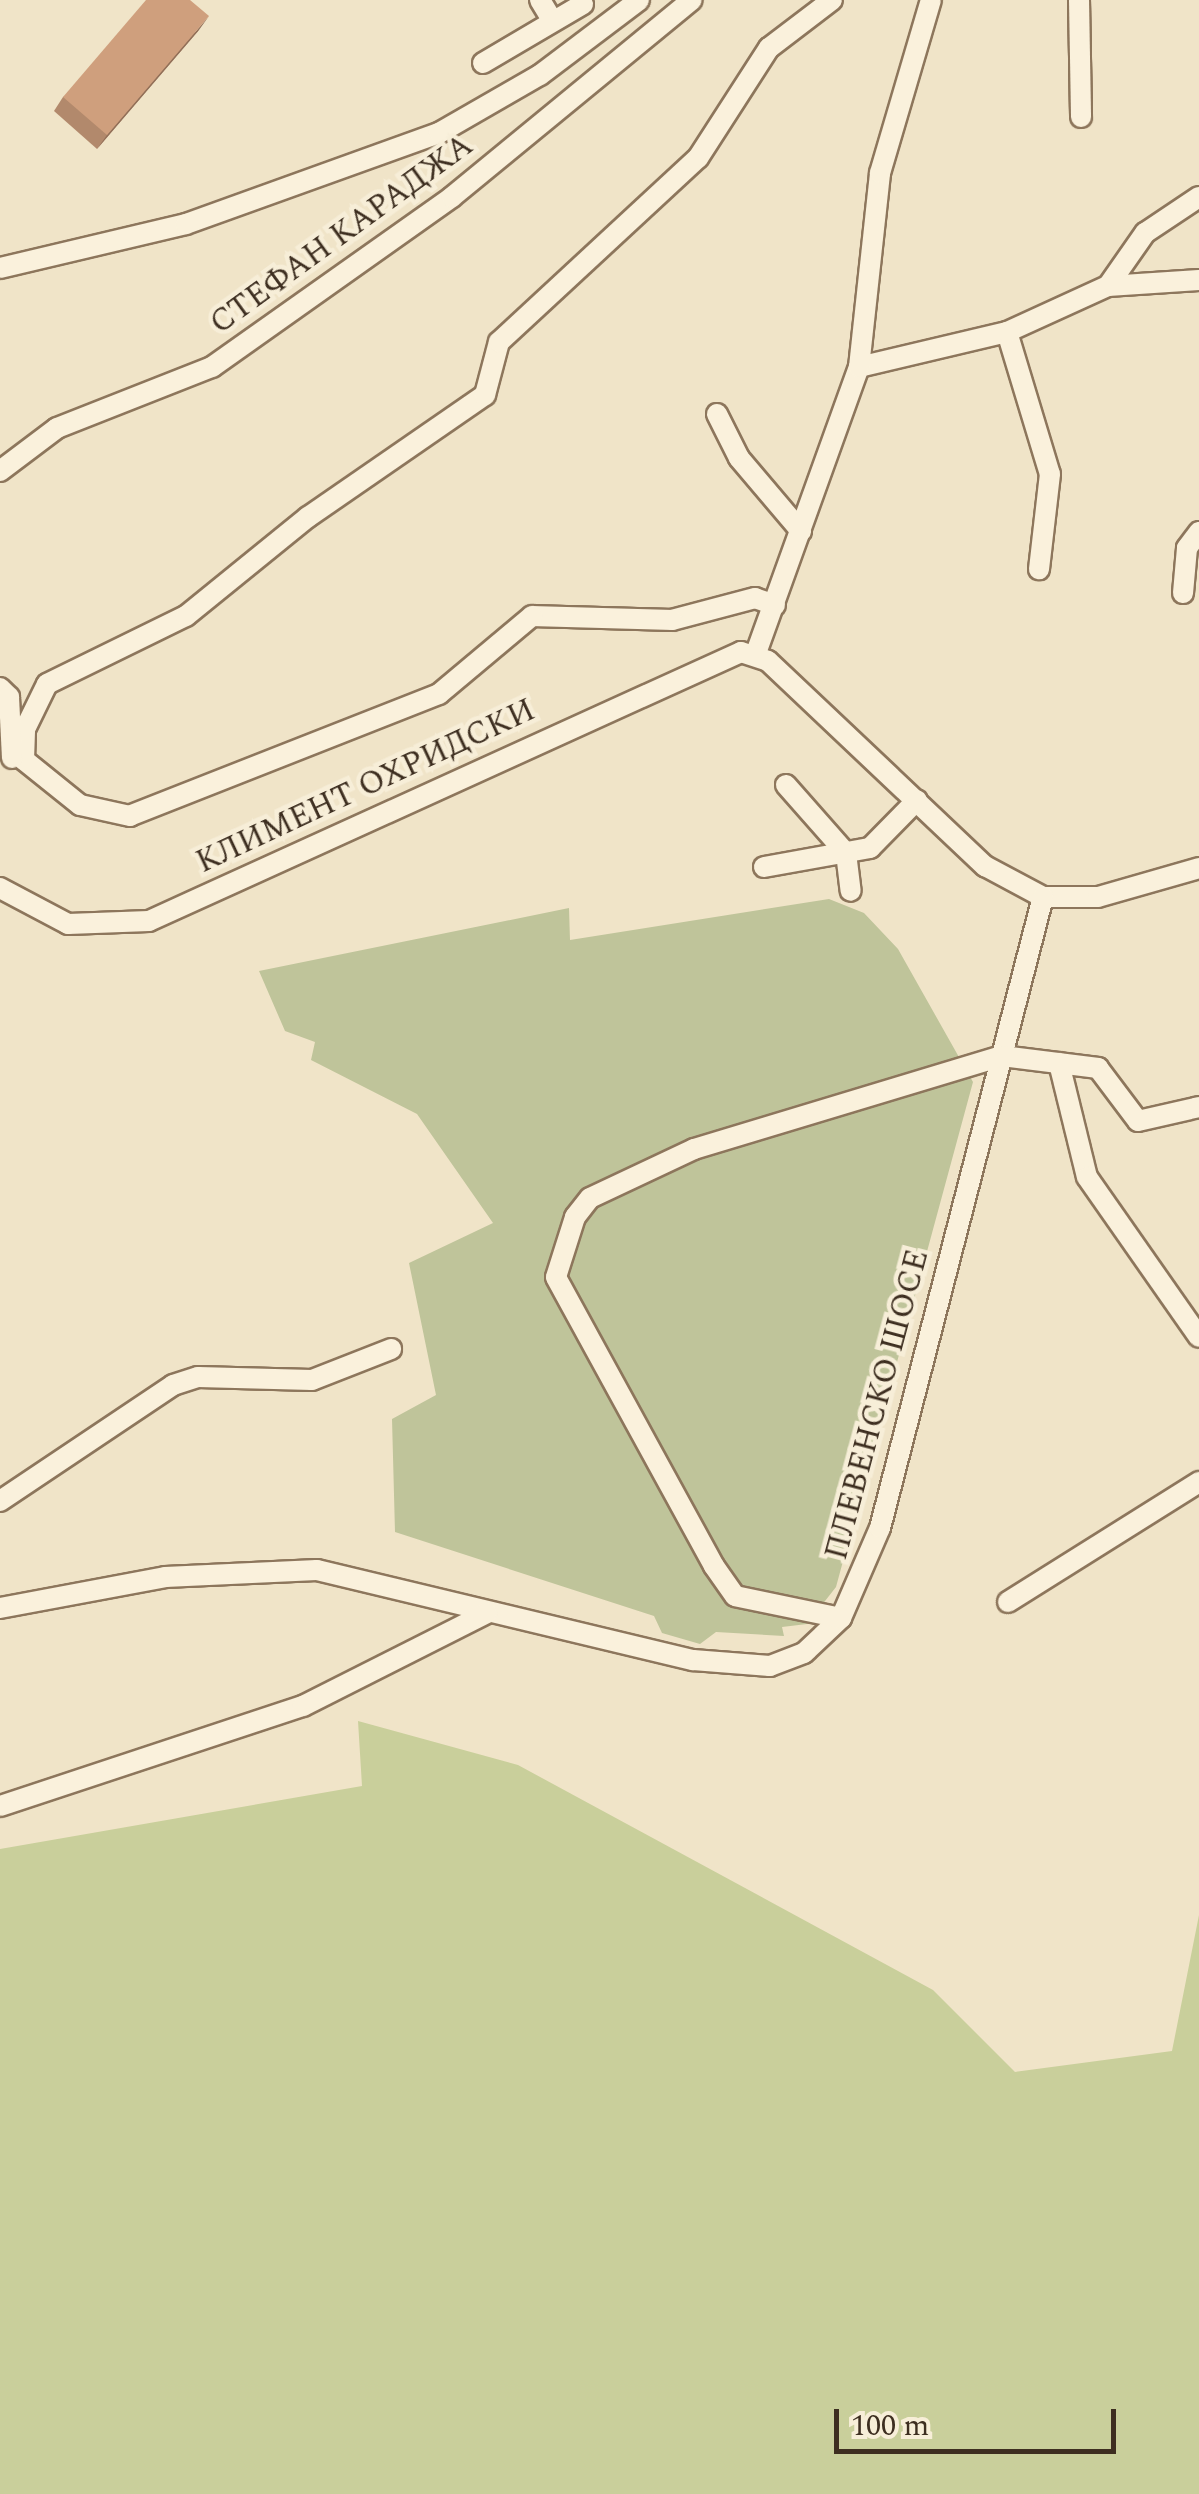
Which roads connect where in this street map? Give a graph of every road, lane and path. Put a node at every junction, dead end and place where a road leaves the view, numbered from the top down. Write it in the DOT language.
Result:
graph roads {
  1 [pos="540,0"];
  2 [pos="692,0"];
  3 [pos="832,0"];
  4 [pos="930,0"];
  5 [pos="1079,0"];
  6 [pos="582,2"];
  7 [pos="633,4"];
  8 [pos="552,20"];
  9 [pos="483,63"];
  10 [pos="1080,117"];
  11 [pos="1199,197"];
  12 [pos="0,268"];
  13 [pos="1199,280"];
  14 [pos="1108,286"];
  15 [pos="1007,332"];
  16 [pos="859,367"];
  17 [pos="717,414"];
  18 [pos="27,444"];
  19 [pos="0,447"];
  20 [pos="0,471"];
  21 [pos="801,532"];
  22 [pos="1199,532"];
  23 [pos="1040,569"];
  24 [pos="1184,592"];
  25 [pos="775,605"];
  26 [pos="756,653"];
  27 [pos="0,688"];
  28 [pos="24,760"];
  29 [pos="786,785"];
  30 [pos="917,800"];
  31 [pos="846,854"];
  32 [pos="764,866"];
  33 [pos="1199,868"];
  34 [pos="0,888"];
  35 [pos="850,891"];
  36 [pos="1043,897"];
  37 [pos="1002,1056"];
  38 [pos="1059,1063"];
  39 [pos="1199,1106"];
  40 [pos="1199,1337"];
  41 [pos="391,1349"];
  42 [pos="1199,1482"];
  43 [pos="0,1501"];
  44 [pos="1008,1602"];
  45 [pos="0,1608"];
  46 [pos="486,1613"];
  47 [pos="841,1618"];
  48 [pos="0,1806"];
  1 -- 8 [label="street"];
  2 -- 18 [label="street, СТЕФАН КАРАДЖА"];
  3 -- 28 [label="street"];
  4 -- 16 [label="street"];
  5 -- 10 [label="street"];
  6 -- 7 [label="street"];
  6 -- 8 [label="street"];
  7 -- 12 [label="street"];
  8 -- 9 [label="street"];
  11 -- 14 [label="street"];
  13 -- 14 [label="street"];
  14 -- 15 [label="street"];
  15 -- 16 [label="street"];
  15 -- 23 [label="street"];
  16 -- 21 [label="street"];
  17 -- 21 [label="street"];
  18 -- 19 [label="street"];
  18 -- 20 [label="street, СТЕФАН КАРАДЖА"];
  21 -- 25 [label="street"];
  22 -- 24 [label="street"];
  25 -- 26 [label="street"];
  25 -- 28 [label="street"];
  26 -- 30 [label="street"];
  26 -- 34 [label="street, КЛИМЕНТ ОХРИДСКИ"];
  27 -- 28 [label="street"];
  29 -- 31 [label="street"];
  30 -- 31 [label="street"];
  30 -- 36 [label="street"];
  31 -- 32 [label="street"];
  31 -- 35 [label="street"];
  33 -- 36 [label="street"];
  36 -- 37 [label="street, ПЛЕВЕНСКО ШОСЕ"];
  37 -- 38 [label="street"];
  37 -- 47 [label="street, ПЛЕВЕНСКО ШОСЕ"];
  37 -- 47 [label="street"];
  38 -- 39 [label="street"];
  38 -- 40 [label="street"];
  41 -- 43 [label="street"];
  42 -- 44 [label="street"];
  45 -- 46 [label="street, ПЛЕВЕНСКО ШОСЕ"];
  46 -- 47 [label="street, ПЛЕВЕНСКО ШОСЕ"];
  46 -- 48 [label="street"];
}
